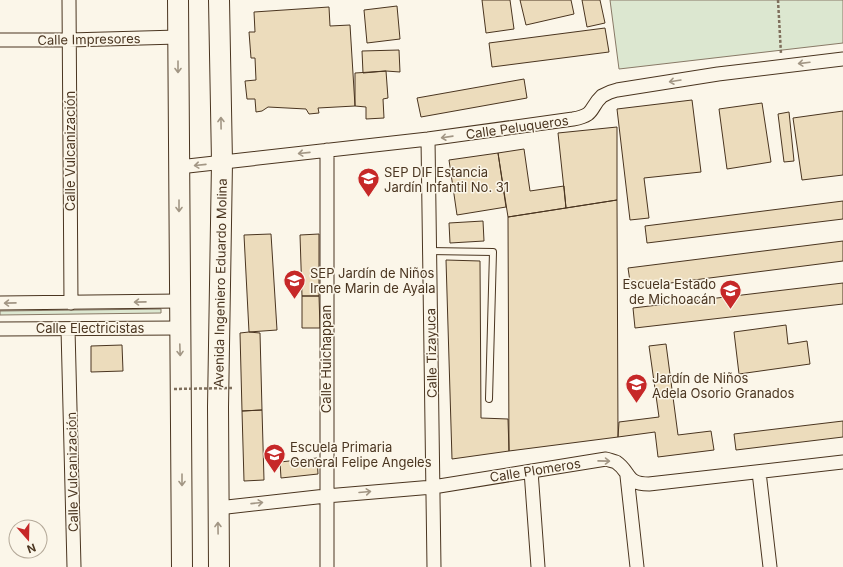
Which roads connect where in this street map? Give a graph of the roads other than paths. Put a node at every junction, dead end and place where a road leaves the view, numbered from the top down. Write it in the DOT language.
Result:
graph roads {
  1 [pos="69,0"];
  2 [pos="178,0"];
  3 [pos="219,0"];
  4 [pos="178,37"];
  5 [pos="0,40"];
  6 [pos="70,40"];
  7 [pos="843,58"];
  8 [pos="428,139"];
  9 [pos="327,150"];
  10 [pos="222,162"];
  11 [pos="179,167"];
  12 [pos="429,251"];
  13 [pos="179,301"];
  14 [pos="0,303"];
  15 [pos="71,303"];
  16 [pos="180,328"];
  17 [pos="0,329"];
  18 [pos="68,329"];
  19 [pos="489,399"];
  20 [pos="843,462"];
  21 [pos="531,471"];
  22 [pos="759,472"];
  23 [pos="627,476"];
  24 [pos="433,487"];
  25 [pos="326,496"];
  26 [pos="218,508"];
  27 [pos="74,567"];
  28 [pos="182,567"];
  29 [pos="219,567"];
  30 [pos="327,567"];
  31 [pos="434,567"];
  32 [pos="538,567"];
  33 [pos="638,567"];
  34 [pos="770,567"];
  1 -- 6 [label="street, Calle Vulcanización"];
  2 -- 4 [label="main road"];
  10 -- 3 [label="main road, Avenida Ingeniero Eduardo Molina, one-way"];
  4 -- 6 [label="street, Calle Impresores"];
  4 -- 11 [label="main road, one-way"];
  5 -- 6 [label="street, Calle Impresores"];
  6 -- 15 [label="street, Calle Vulcanización"];
  7 -- 8 [label="street, Calle Peluqueros, one-way"];
  8 -- 9 [label="street, Calle Peluqueros"];
  8 -- 12 [label="street, Calle Tizayuca"];
  9 -- 10 [label="street, Calle Peluqueros, one-way"];
  9 -- 25 [label="street, Calle Huichappan"];
  10 -- 11 [label="street, Calle Peluqueros, one-way"];
  10 -- 26 [label="main road, Avenida Ingeniero Eduardo Molina"];
  11 -- 13 [label="main road, one-way"];
  12 -- 19 [label="lane"];
  12 -- 24 [label="street, Calle Tizayuca"];
  13 -- 15 [label="street, Calle Electricistas, one-way"];
  13 -- 16 [label="main road"];
  15 -- 14 [label="street, Calle Electricistas, one-way"];
  16 -- 18 [label="street, Calle Electricistas"];
  16 -- 28 [label="main road, one-way"];
  17 -- 18 [label="street, Calle Electricistas"];
  18 -- 27 [label="street, Calle Vulcanización"];
  20 -- 22 [label="street, Calle Plomeros"];
  21 -- 23 [label="street, Calle Plomeros, one-way"];
  21 -- 24 [label="street, Calle Plomeros"];
  21 -- 32 [label="street"];
  22 -- 23 [label="street, Calle Plomeros"];
  22 -- 34 [label="street"];
  23 -- 33 [label="street"];
  25 -- 24 [label="street, Calle Plomeros, one-way"];
  24 -- 31 [label="street, Calle Tizayuca"];
  26 -- 25 [label="street, Calle Plomeros, one-way"];
  25 -- 30 [label="street, Calle Huichappan"];
  29 -- 26 [label="main road, Avenida Ingeniero Eduardo Molina, one-way"];
}
